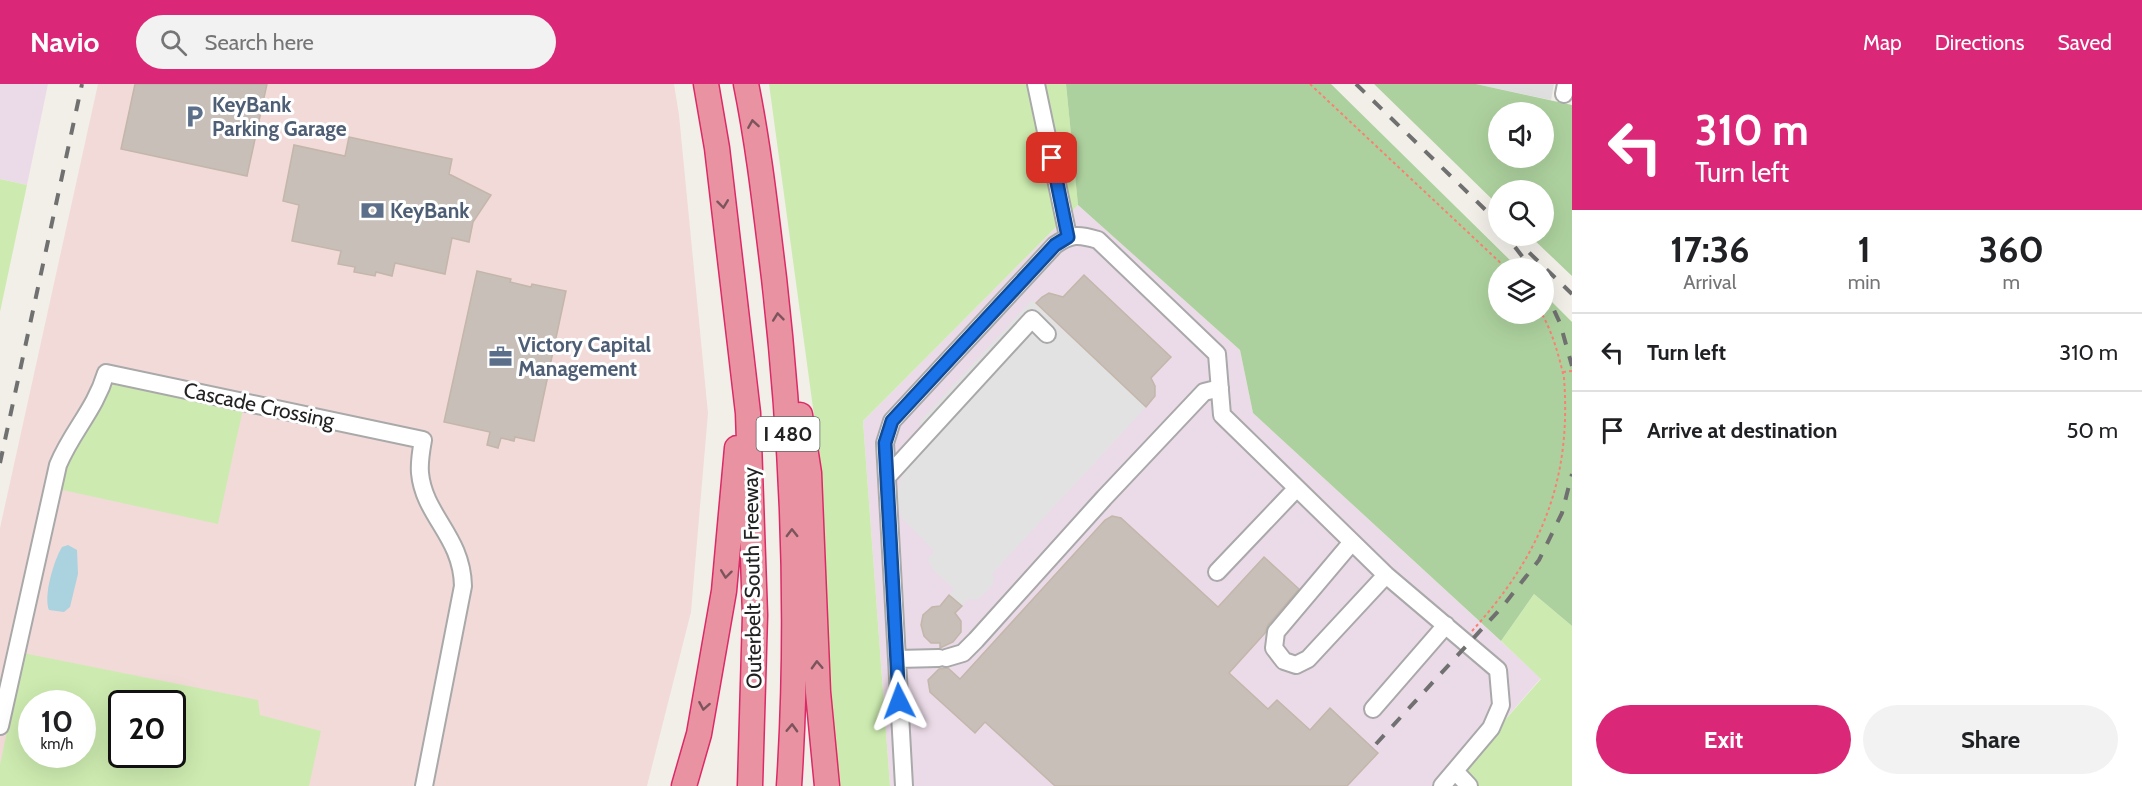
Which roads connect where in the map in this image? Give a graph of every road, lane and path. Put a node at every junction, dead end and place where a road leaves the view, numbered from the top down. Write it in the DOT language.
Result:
graph roads {
  1 [pos="705,84"];
  2 [pos="746,84"];
  3 [pos="1036,84"];
  4 [pos="1310,84"];
  5 [pos="1068,237"];
  6 [pos="1495,258"];
  7 [pos="1546,324"];
  8 [pos="1047,334"];
  9 [pos="782,347"];
  10 [pos="1572,371"];
  11 [pos="1563,372"];
  12 [pos="1220,388"];
  13 [pos="1570,410"];
  14 [pos="748,413"];
  15 [pos="887,477"];
  16 [pos="1296,489"];
  17 [pos="1352,542"];
  18 [pos="1535,551"];
  19 [pos="1217,572"];
  20 [pos="1386,575"];
  21 [pos="1446,625"];
  22 [pos="1464,640"];
  23 [pos="897,659"];
  24 [pos="1373,709"];
  25 [pos="0,726"];
  26 [pos="1455,771"];
  27 [pos="424,786"];
  28 [pos="684,786"];
  29 [pos="750,786"];
  30 [pos="789,786"];
  31 [pos="827,786"];
  32 [pos="904,786"];
  33 [pos="1442,786"];
  34 [pos="1469,786"];
  1 -- 14 [label="highway, Outerbelt South Freeway / I 480, one-way"];
  9 -- 2 [label="highway, Outerbelt South Freeway / I 480, one-way"];
  3 -- 5 [label="lane"];
  4 -- 6 [label="path"];
  5 -- 12 [label="lane"];
  5 -- 15 [label="lane"];
  7 -- 11 [label="path"];
  8 -- 15 [label="lane"];
  30 -- 9 [label="highway, Outerbelt South Freeway / I 480, one-way"];
  31 -- 9 [label="highway, one-way"];
  10 -- 11 [label="path"];
  11 -- 13 [label="path"];
  12 -- 16 [label="lane"];
  12 -- 23 [label="lane"];
  14 -- 28 [label="highway, one-way"];
  14 -- 29 [label="highway, Outerbelt South Freeway / I 480"];
  15 -- 23 [label="lane"];
  16 -- 17 [label="lane"];
  16 -- 19 [label="lane"];
  17 -- 20 [label="lane"];
  17 -- 20 [label="lane"];
  18 -- 22 [label="path"];
  20 -- 21 [label="lane"];
  21 -- 22 [label="lane"];
  21 -- 24 [label="lane"];
  22 -- 26 [label="lane"];
  23 -- 32 [label="lane"];
  25 -- 27 [label="lane, Cascade Crossing"];
  26 -- 33 [label="lane"];
  26 -- 34 [label="lane"];
}
